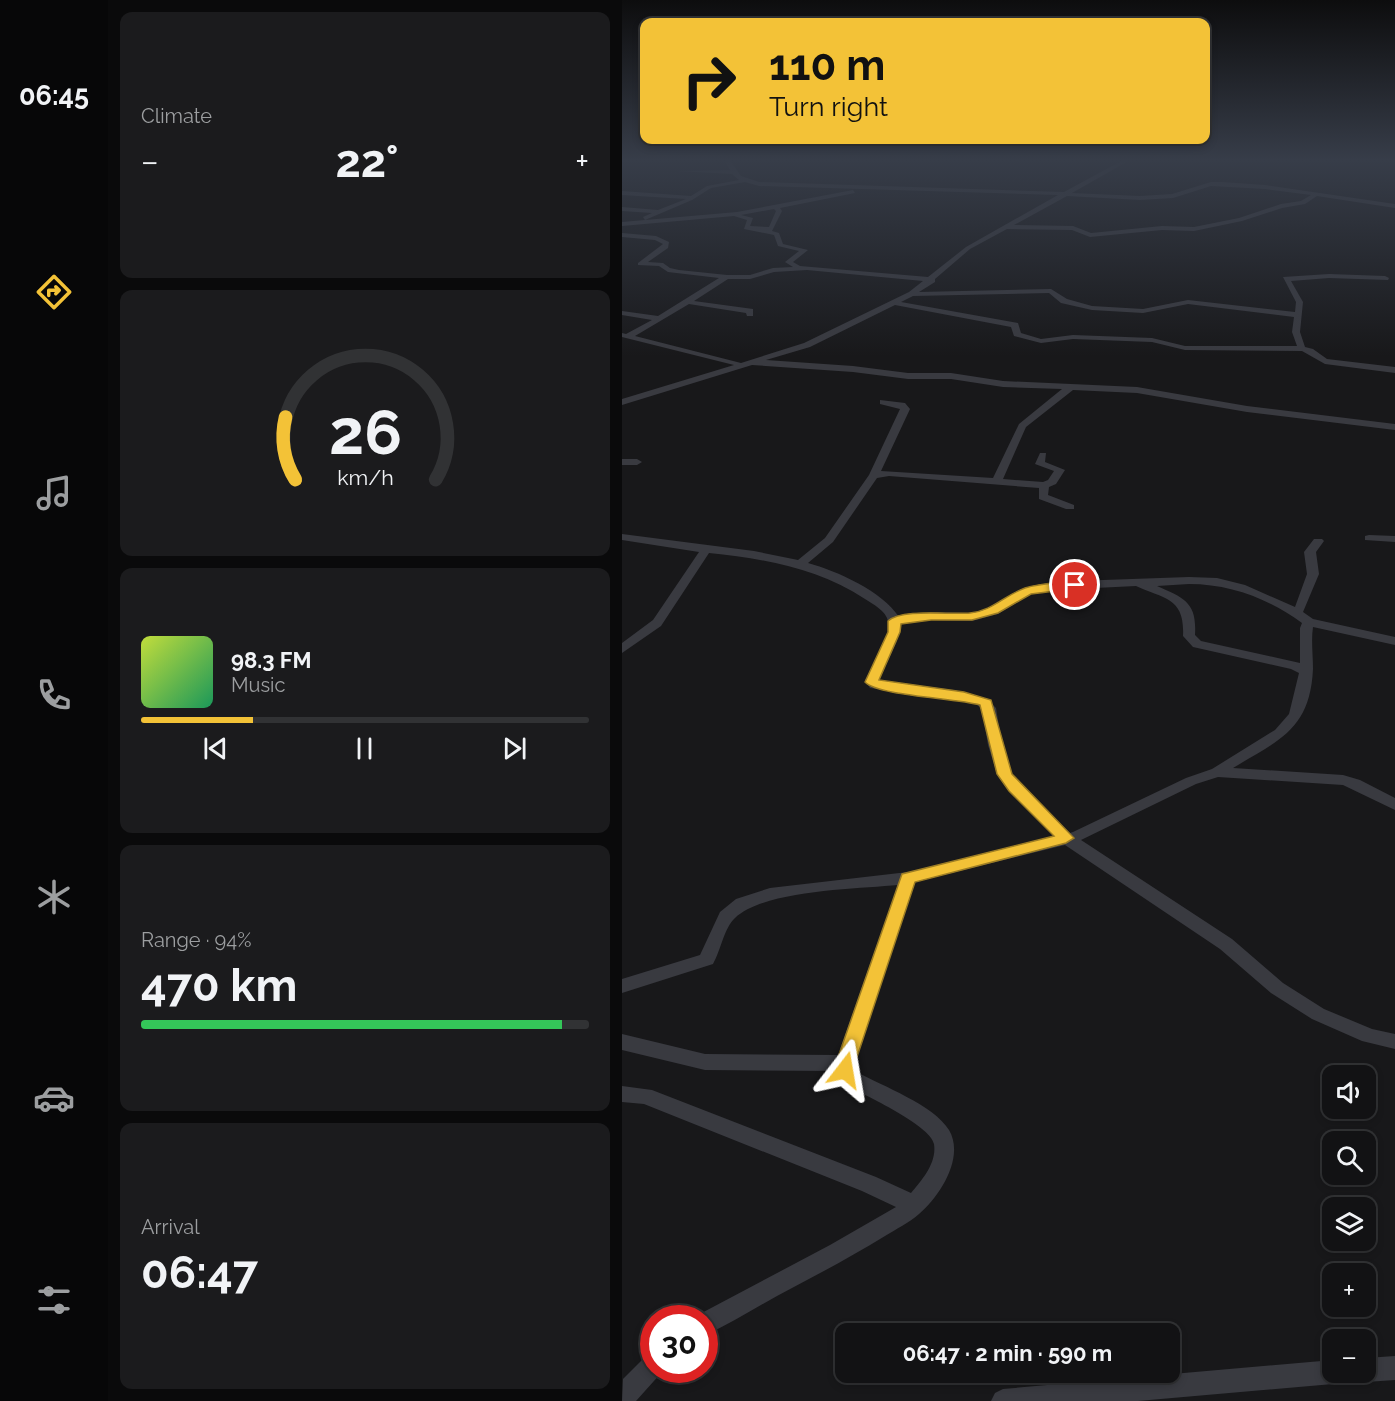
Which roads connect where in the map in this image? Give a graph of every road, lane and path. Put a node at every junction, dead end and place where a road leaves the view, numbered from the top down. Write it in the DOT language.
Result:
graph roads {
  1 [pos="747,225"];
  2 [pos="773,225"];
  3 [pos="1005,225"];
  4 [pos="1213,225"];
  5 [pos="1002,227"];
  6 [pos="760,229"];
  7 [pos="622,235"];
  8 [pos="798,268"];
  9 [pos="727,276"];
  10 [pos="1385,278"];
  11 [pos="932,280"];
  12 [pos="912,294"];
  13 [pos="689,302"];
  14 [pos="894,303"];
  15 [pos="622,313"];
  16 [pos="750,314"];
  17 [pos="1297,315"];
  18 [pos="658,318"];
  19 [pos="625,336"];
  20 [pos="1302,348"];
  21 [pos="751,362"];
  22 [pos="739,364"];
  23 [pos="1394,370"];
  24 [pos="1072,386"];
  25 [pos="622,402"];
  26 [pos="883,402"];
  27 [pos="1394,427"];
  28 [pos="1043,455"];
  29 [pos="622,462"];
  30 [pos="637,462"];
  31 [pos="874,475"];
  32 [pos="996,482"];
  33 [pos="1044,485"];
  34 [pos="1070,507"];
  35 [pos="622,537"];
  36 [pos="1369,538"];
  37 [pos="1394,538"];
  38 [pos="1318,541"];
  39 [pos="706,549"];
  40 [pos="800,564"];
  41 [pos="1142,584"];
  42 [pos="1296,612"];
  43 [pos="894,621"];
  44 [pos="1309,622"];
  45 [pos="1394,641"];
  46 [pos="622,649"];
  47 [pos="1306,671"];
  48 [pos="1217,772"];
  49 [pos="1394,805"];
  50 [pos="1066,838"];
  51 [pos="908,878"];
  52 [pos="622,986"];
  53 [pos="622,1042"];
  54 [pos="1394,1042"];
  55 [pos="845,1063"];
  56 [pos="622,1094"];
  57 [pos="914,1205"];
  58 [pos="718,1316"];
  59 [pos="1394,1368"];
  60 [pos="1376,1369"];
  61 [pos="1322,1373"];
  62 [pos="640,1378"];
  63 [pos="623,1401"];
  64 [pos="1003,1401"];
  1 -- 6 [label="street"];
  2 -- 6 [label="street"];
  3 -- 5 [label="street"];
  4 -- 5 [label="street"];
  5 -- 11 [label="street"];
  6 -- 8 [label="street"];
  7 -- 9 [label="street"];
  8 -- 9 [label="street"];
  8 -- 11 [label="street"];
  9 -- 13 [label="street"];
  10 -- 17 [label="street"];
  11 -- 12 [label="street"];
  12 -- 14 [label="street"];
  12 -- 17 [label="street"];
  13 -- 16 [label="street"];
  13 -- 18 [label="street"];
  14 -- 20 [label="street"];
  14 -- 21 [label="street"];
  15 -- 18 [label="street"];
  17 -- 20 [label="street"];
  18 -- 19 [label="street"];
  19 -- 22 [label="street"];
  20 -- 23 [label="street"];
  21 -- 22 [label="street"];
  21 -- 24 [label="street"];
  22 -- 25 [label="street"];
  24 -- 27 [label="street"];
  24 -- 32 [label="street"];
  26 -- 31 [label="street"];
  28 -- 33 [label="street"];
  29 -- 30 [label="street"];
  31 -- 32 [label="street"];
  31 -- 40 [label="street"];
  32 -- 33 [label="street"];
  33 -- 34 [label="street"];
  35 -- 39 [label="street"];
  36 -- 37 [label="street"];
  38 -- 42 [label="street"];
  39 -- 40 [label="street"];
  39 -- 46 [label="street"];
  40 -- 43 [label="street"];
  41 -- 42 [label="street"];
  41 -- 43 [label="street"];
  41 -- 47 [label="street"];
  42 -- 44 [label="street"];
  43 -- 50 [label="street"];
  44 -- 45 [label="street"];
  44 -- 47 [label="street"];
  47 -- 48 [label="street"];
  48 -- 49 [label="street"];
  48 -- 50 [label="street"];
  50 -- 51 [label="street"];
  50 -- 54 [label="street"];
  51 -- 52 [label="street"];
  51 -- 55 [label="street"];
  53 -- 55 [label="street"];
  55 -- 57 [label="street"];
  56 -- 57 [label="street"];
  57 -- 58 [label="street"];
  59 -- 60 [label="street"];
  61 -- 64 [label="street"];
  62 -- 63 [label="street"];
}
